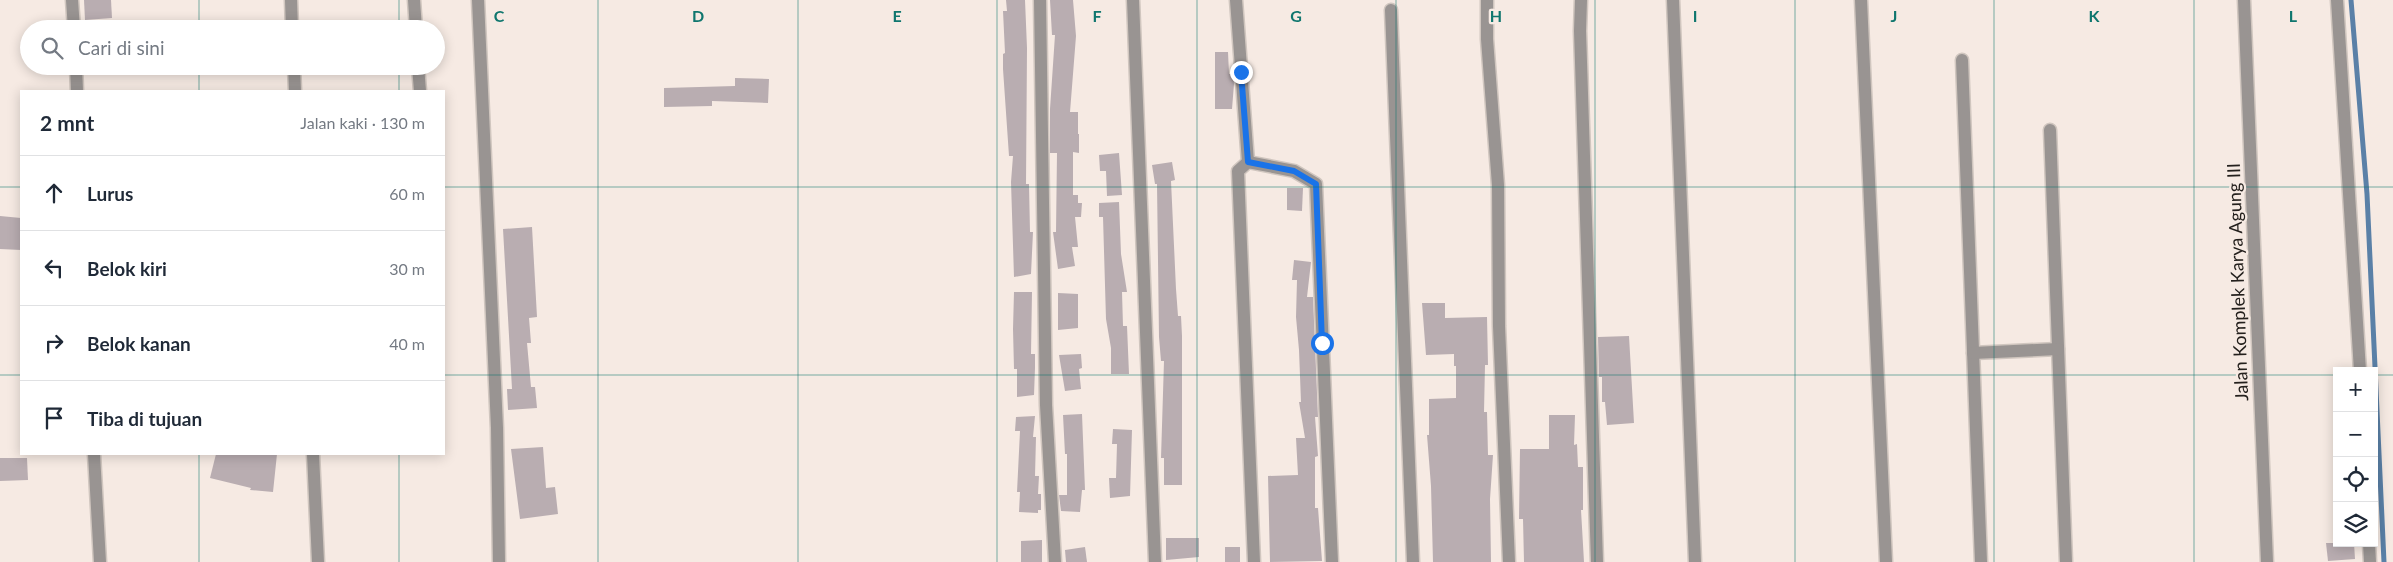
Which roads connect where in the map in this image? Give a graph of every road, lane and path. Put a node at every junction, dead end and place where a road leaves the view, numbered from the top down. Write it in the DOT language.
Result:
graph roads {
  1 [pos="72,0"];
  2 [pos="291,0"];
  3 [pos="414,0"];
  4 [pos="478,0"];
  5 [pos="1040,0"];
  6 [pos="1133,0"];
  7 [pos="1236,0"];
  8 [pos="1486,0"];
  9 [pos="1581,0"];
  10 [pos="1673,0"];
  11 [pos="1861,0"];
  12 [pos="2244,0"];
  13 [pos="2337,0"];
  14 [pos="1391,10"];
  15 [pos="73,20"];
  16 [pos="292,20"];
  17 [pos="415,20"];
  18 [pos="1962,60"];
  19 [pos="76,75"];
  20 [pos="294,75"];
  21 [pos="419,75"];
  22 [pos="77,90"];
  23 [pos="295,90"];
  24 [pos="420,90"];
  25 [pos="2050,130"];
  26 [pos="1248,162"];
  27 [pos="2058,349"];
  28 [pos="1973,352"];
  29 [pos="2360,367"];
  30 [pos="94,455"];
  31 [pos="313,455"];
  32 [pos="2369,547"];
  33 [pos="100,562"];
  34 [pos="318,562"];
  35 [pos="499,562"];
  36 [pos="1055,562"];
  37 [pos="1155,562"];
  38 [pos="1254,562"];
  39 [pos="1332,562"];
  40 [pos="1413,562"];
  41 [pos="1508,562"];
  42 [pos="1597,562"];
  43 [pos="1695,562"];
  44 [pos="1886,562"];
  45 [pos="1981,562"];
  46 [pos="2066,562"];
  47 [pos="2267,562"];
  48 [pos="2370,562"];
  1 -- 15 [label="street"];
  2 -- 16 [label="street"];
  3 -- 17 [label="street"];
  4 -- 35 [label="street"];
  5 -- 36 [label="street"];
  6 -- 37 [label="street"];
  7 -- 26 [label="street"];
  8 -- 41 [label="street"];
  9 -- 42 [label="street"];
  10 -- 43 [label="street"];
  11 -- 44 [label="street"];
  12 -- 47 [label="street, Jalan Komplek Karya Agung III"];
  13 -- 29 [label="street"];
  14 -- 40 [label="street"];
  18 -- 28 [label="street"];
  19 -- 22 [label="street"];
  20 -- 23 [label="street"];
  21 -- 24 [label="street"];
  25 -- 27 [label="street"];
  26 -- 38 [label="street"];
  26 -- 39 [label="street"];
  27 -- 28 [label="street"];
  27 -- 46 [label="street"];
  28 -- 45 [label="street"];
  30 -- 33 [label="street"];
  31 -- 34 [label="street"];
  32 -- 48 [label="street"];
}
